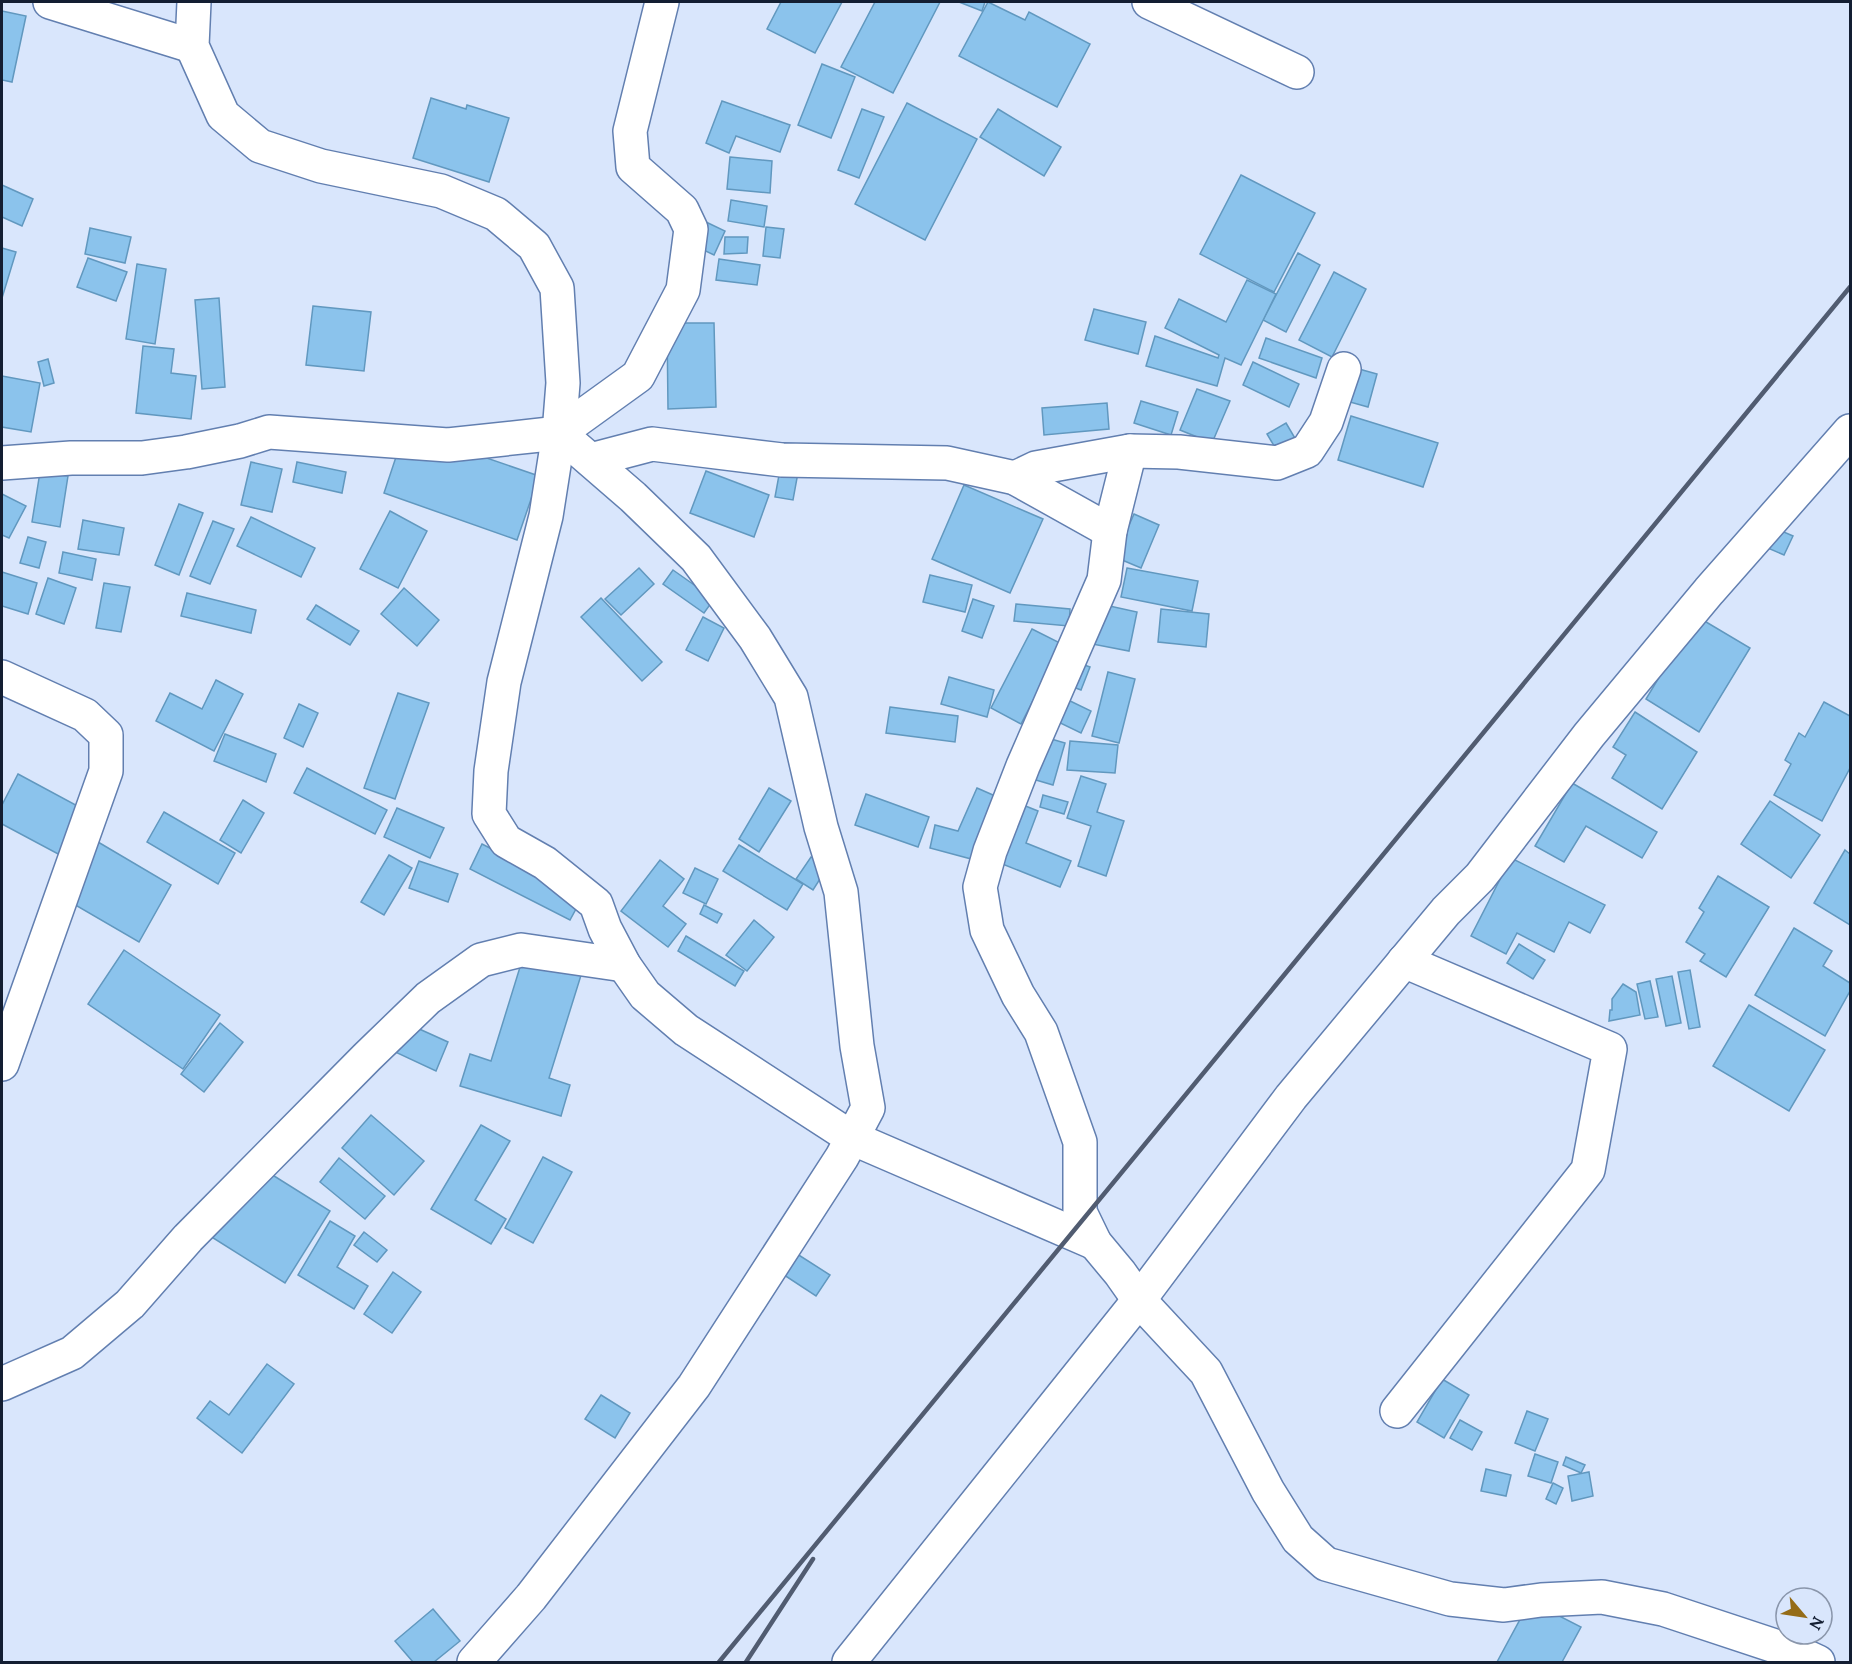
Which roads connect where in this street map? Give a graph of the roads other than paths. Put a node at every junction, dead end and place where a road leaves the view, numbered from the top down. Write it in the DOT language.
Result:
graph roads {
  1 [pos="50,2"];
  2 [pos="194,2"];
  3 [pos="662,2"];
  4 [pos="1149,2"];
  5 [pos="192,46"];
  6 [pos="1297,72"];
  7 [pos="1344,369"];
  8 [pos="1851,431"];
  9 [pos="560,433"];
  10 [pos="1130,450"];
  11 [pos="591,460"];
  12 [pos="2,463"];
  13 [pos="1015,478"];
  14 [pos="1110,531"];
  15 [pos="2,678"];
  16 [pos="1404,961"];
  17 [pos="624,965"];
  18 [pos="2,1064"];
  19 [pos="852,1138"];
  20 [pos="1095,1243"];
  21 [pos="1139,1300"];
  22 [pos="6,1377"];
  23 [pos="1397,1411"];
  24 [pos="474,1662"];
  25 [pos="849,1662"];
  26 [pos="1818,1662"];
  1 -- 5 [label="street"];
  2 -- 5 [label="street"];
  3 -- 9 [label="street"];
  4 -- 6 [label="street"];
  5 -- 9 [label="street"];
  7 -- 10 [label="street"];
  8 -- 16 [label="street"];
  9 -- 11 [label="street"];
  9 -- 12 [label="street"];
  9 -- 17 [label="street"];
  10 -- 13 [label="street"];
  10 -- 14 [label="street"];
  11 -- 13 [label="street"];
  11 -- 19 [label="street"];
  13 -- 14 [label="street"];
  14 -- 20 [label="street"];
  15 -- 18 [label="street"];
  16 -- 21 [label="street"];
  16 -- 23 [label="street"];
  17 -- 19 [label="street"];
  17 -- 22 [label="street"];
  19 -- 20 [label="street"];
  19 -- 24 [label="street"];
  20 -- 21 [label="street"];
  21 -- 25 [label="street"];
  21 -- 26 [label="street"];
}
